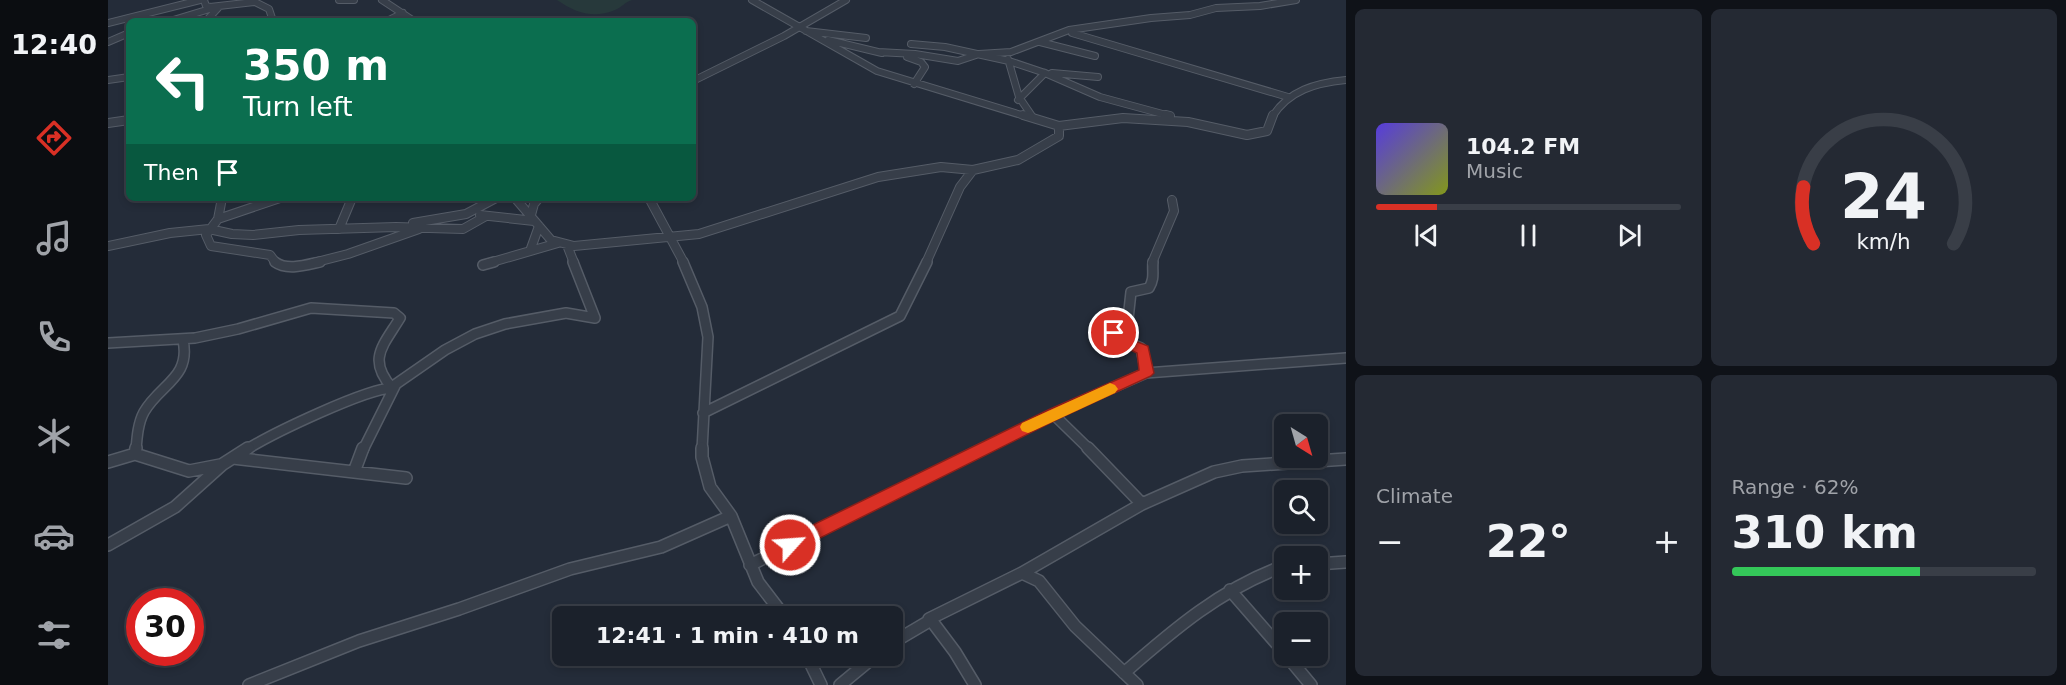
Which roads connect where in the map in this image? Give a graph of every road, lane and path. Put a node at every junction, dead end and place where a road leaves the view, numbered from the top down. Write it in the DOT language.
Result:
graph roads {
  1 [pos="202,0"];
  2 [pos="339,0"];
  3 [pos="354,0"];
  4 [pos="382,0"];
  5 [pos="752,0"];
  6 [pos="846,0"];
  7 [pos="1296,0"];
  8 [pos="253,1"];
  9 [pos="219,7"];
  10 [pos="403,13"];
  11 [pos="108,16"];
  12 [pos="126,18"];
  13 [pos="127,18"];
  14 [pos="180,18"];
  15 [pos="209,18"];
  16 [pos="272,18"];
  17 [pos="393,18"];
  18 [pos="410,18"];
  19 [pos="115,21"];
  20 [pos="108,23"];
  21 [pos="798,27"];
  22 [pos="806,31"];
  23 [pos="1067,31"];
  24 [pos="126,34"];
  25 [pos="784,36"];
  26 [pos="866,38"];
  27 [pos="819,40"];
  28 [pos="108,42"];
  29 [pos="1040,42"];
  30 [pos="834,43"];
  31 [pos="910,44"];
  32 [pos="1011,51"];
  33 [pos="878,52"];
  34 [pos="979,54"];
  35 [pos="1095,56"];
  36 [pos="1009,62"];
  37 [pos="1029,68"];
  38 [pos="1045,74"];
  39 [pos="126,77"];
  40 [pos="1098,77"];
  41 [pos="696,79"];
  42 [pos="108,80"];
  43 [pos="1346,80"];
  44 [pos="914,84"];
  45 [pos="1288,97"];
  46 [pos="1018,100"];
  47 [pos="1035,119"];
  48 [pos="126,120"];
  49 [pos="1188,122"];
  50 [pos="108,123"];
  51 [pos="1059,126"];
  52 [pos="973,170"];
  53 [pos="1172,200"];
  54 [pos="221,201"];
  55 [pos="271,201"];
  56 [pos="351,201"];
  57 [pos="491,201"];
  58 [pos="517,201"];
  59 [pos="536,201"];
  60 [pos="651,201"];
  61 [pos="469,213"];
  62 [pos="486,216"];
  63 [pos="218,219"];
  64 [pos="534,221"];
  65 [pos="396,227"];
  66 [pos="424,227"];
  67 [pos="209,229"];
  68 [pos="339,230"];
  69 [pos="670,235"];
  70 [pos="562,244"];
  71 [pos="108,246"];
  72 [pos="530,251"];
  73 [pos="483,265"];
  74 [pos="183,340"];
  75 [pos="108,343"];
  76 [pos="1346,358"];
  77 [pos="1146,373"];
  78 [pos="392,388"];
  79 [pos="703,413"];
  80 [pos="1053,414"];
  81 [pos="135,454"];
  82 [pos="233,458"];
  83 [pos="1346,459"];
  84 [pos="108,462"];
  85 [pos="223,464"];
  86 [pos="354,472"];
  87 [pos="406,478"];
  88 [pos="1142,504"];
  89 [pos="731,516"];
  90 [pos="108,545"];
  91 [pos="1346,562"];
  92 [pos="1328,563"];
  93 [pos="750,565"];
  94 [pos="1274,570"];
  95 [pos="1022,573"];
  96 [pos="1230,590"];
  97 [pos="776,606"];
  98 [pos="931,620"];
  99 [pos="903,637"];
  100 [pos="1274,641"];
  101 [pos="812,666"];
  102 [pos="863,666"];
  103 [pos="1295,666"];
  104 [pos="1124,673"];
  105 [pos="249,685"];
  106 [pos="821,685"];
  107 [pos="840,685"];
  108 [pos="975,685"];
  109 [pos="1137,685"];
  110 [pos="1311,685"];
  1 -- 9 [label="street"];
  1 -- 13 [label="street"];
  2 -- 3 [label="street"];
  4 -- 10 [label="street"];
  5 -- 21 [label="street"];
  6 -- 21 [label="street"];
  7 -- 23 [label="street"];
  8 -- 9 [label="street"];
  8 -- 16 [label="street"];
  9 -- 14 [label="street"];
  9 -- 15 [label="street"];
  10 -- 17 [label="street"];
  10 -- 18 [label="street"];
  11 -- 19 [label="street"];
  12 -- 19 [label="street"];
  19 -- 20 [label="street"];
  21 -- 22 [label="street"];
  21 -- 25 [label="street"];
  22 -- 26 [label="street"];
  22 -- 27 [label="street"];
  22 -- 30 [label="street"];
  23 -- 29 [label="street"];
  23 -- 45 [label="street"];
  24 -- 28 [label="street"];
  25 -- 27 [label="street"];
  25 -- 41 [label="street"];
  27 -- 30 [label="street"];
  27 -- 44 [label="street"];
  29 -- 32 [label="street"];
  29 -- 35 [label="street"];
  30 -- 33 [label="street"];
  31 -- 34 [label="street"];
  32 -- 34 [label="street"];
  32 -- 36 [label="street"];
  33 -- 34 [label="street"];
  33 -- 44 [label="street"];
  34 -- 36 [label="street"];
  36 -- 37 [label="street"];
  36 -- 46 [label="street"];
  37 -- 38 [label="street"];
  37 -- 40 [label="street"];
  38 -- 46 [label="street"];
  38 -- 49 [label="street"];
  39 -- 42 [label="street"];
  43 -- 45 [label="street"];
  44 -- 47 [label="street"];
  45 -- 49 [label="street"];
  46 -- 47 [label="street"];
  47 -- 51 [label="street"];
  48 -- 50 [label="street"];
  49 -- 51 [label="street"];
  51 -- 52 [label="street"];
  52 -- 69 [label="street"];
  52 -- 79 [label="street"];
  53 -- 77 [label="street"];
  54 -- 63 [label="street"];
  55 -- 63 [label="street"];
  56 -- 68 [label="street"];
  57 -- 61 [label="street"];
  58 -- 64 [label="street"];
  59 -- 64 [label="street"];
  60 -- 69 [label="street"];
  61 -- 62 [label="street"];
  61 -- 65 [label="street"];
  62 -- 64 [label="street"];
  62 -- 66 [label="street"];
  63 -- 67 [label="street"];
  64 -- 70 [label="street"];
  64 -- 72 [label="street"];
  65 -- 66 [label="street"];
  65 -- 68 [label="street"];
  66 -- 67 [label="street"];
  67 -- 68 [label="street"];
  67 -- 71 [label="street"];
  69 -- 70 [label="street"];
  69 -- 79 [label="street"];
  70 -- 72 [label="street"];
  70 -- 78 [label="street"];
  72 -- 73 [label="street"];
  74 -- 75 [label="street"];
  74 -- 78 [label="street"];
  74 -- 81 [label="street"];
  76 -- 77 [label="street"];
  77 -- 80 [label="street"];
  78 -- 82 [label="street"];
  78 -- 86 [label="street"];
  79 -- 89 [label="street"];
  80 -- 88 [label="street"];
  80 -- 93 [label="street"];
  81 -- 84 [label="street"];
  81 -- 85 [label="street"];
  82 -- 85 [label="street"];
  82 -- 86 [label="street"];
  83 -- 88 [label="street"];
  85 -- 90 [label="street"];
  86 -- 87 [label="street"];
  88 -- 95 [label="street"];
  89 -- 93 [label="street"];
  89 -- 105 [label="street"];
  91 -- 92 [label="street"];
  93 -- 97 [label="street"];
  94 -- 96 [label="street"];
  95 -- 98 [label="street"];
  95 -- 104 [label="street"];
  96 -- 100 [label="street"];
  96 -- 104 [label="street"];
  98 -- 99 [label="street"];
  98 -- 108 [label="street"];
  101 -- 106 [label="street"];
  102 -- 107 [label="street"];
  103 -- 110 [label="street"];
  104 -- 109 [label="street"];
}
